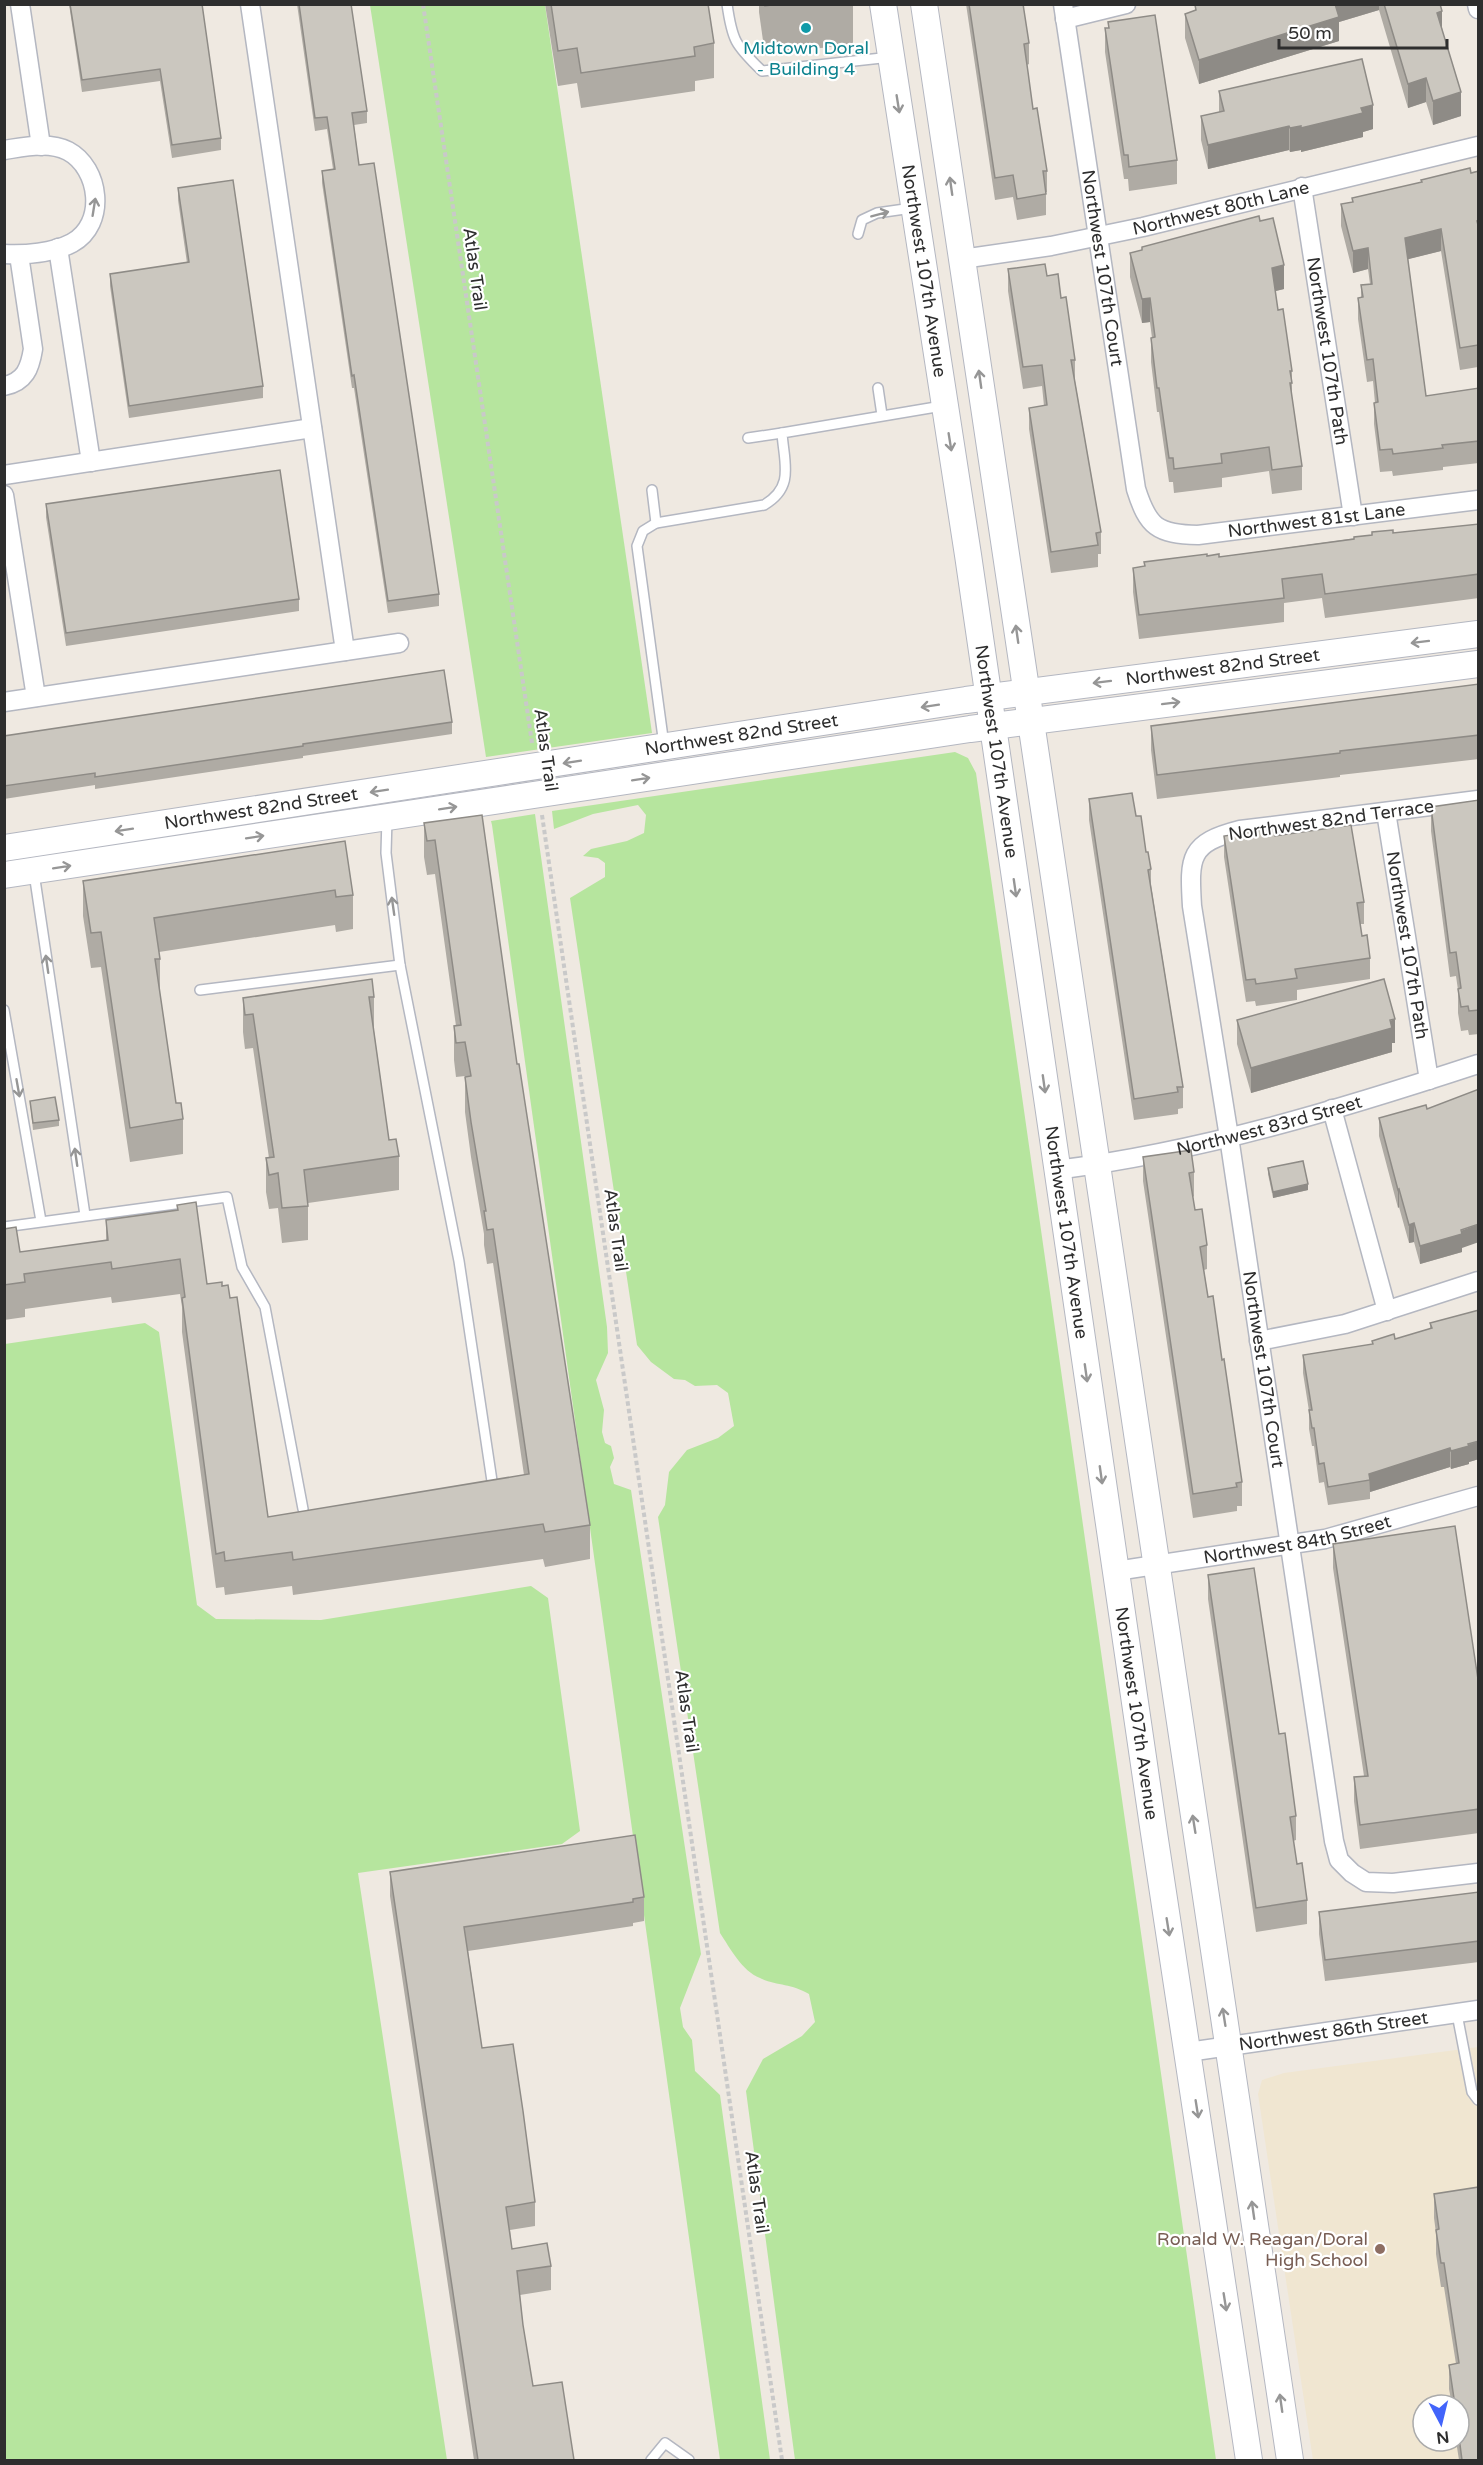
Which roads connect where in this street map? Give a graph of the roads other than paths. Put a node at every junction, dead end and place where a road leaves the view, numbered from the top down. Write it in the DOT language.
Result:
graph roads {
  1 [pos="20,4"];
  2 [pos="250,4"];
  3 [pos="727,4"];
  4 [pos="883,4"];
  5 [pos="924,4"];
  6 [pos="1126,4"];
  7 [pos="1064,12"];
  8 [pos="891,57"];
  9 [pos="41,146"];
  10 [pos="1479,146"];
  11 [pos="4,150"];
  12 [pos="1302,187"];
  13 [pos="913,208"];
  14 [pos="858,234"];
  15 [pos="1098,236"];
  16 [pos="58,248"];
  17 [pos="12,254"];
  18 [pos="962,259"];
  19 [pos="4,386"];
  20 [pos="878,388"];
  21 [pos="944,406"];
  22 [pos="882,415"];
  23 [pos="312,428"];
  24 [pos="782,433"];
  25 [pos="748,438"];
  26 [pos="90,462"];
  27 [pos="4,475"];
  28 [pos="652,490"];
  29 [pos="4,495"];
  30 [pos="1479,500"];
  31 [pos="1353,516"];
  32 [pos="656,523"];
  33 [pos="1155,526"];
  34 [pos="1479,634"];
  35 [pos="399,643"];
  36 [pos="345,651"];
  37 [pos="1479,664"];
  38 [pos="1026,692"];
  39 [pos="36,697"];
  40 [pos="988,697"];
  41 [pos="4,702"];
  42 [pos="1030,721"];
  43 [pos="992,726"];
  44 [pos="664,747"];
  45 [pos="1479,800"];
  46 [pos="1386,812"];
  47 [pos="387,817"];
  48 [pos="4,849"];
  49 [pos="31,858"];
  50 [pos="1192,859"];
  51 [pos="4,875"];
  52 [pos="400,964"];
  53 [pos="200,990"];
  54 [pos="4,1010"];
  55 [pos="1479,1064"];
  56 [pos="1429,1080"];
  57 [pos="1332,1109"];
  58 [pos="1229,1137"];
  59 [pos="1097,1165"];
  60 [pos="1056,1170"];
  61 [pos="85,1215"];
  62 [pos="41,1221"];
  63 [pos="4,1227"];
  64 [pos="1479,1281"];
  65 [pos="1387,1311"];
  66 [pos="1259,1341"];
  67 [pos="492,1481"];
  68 [pos="1479,1496"];
  69 [pos="303,1509"];
  70 [pos="1289,1545"];
  71 [pos="1156,1565"];
  72 [pos="1116,1571"];
  73 [pos="1479,1873"];
  74 [pos="1479,2010"];
  75 [pos="1457,2014"];
  76 [pos="1229,2045"];
  77 [pos="1188,2052"];
  78 [pos="1479,2100"];
  79 [pos="651,2460"];
  80 [pos="689,2460"];
  81 [pos="1249,2460"];
  82 [pos="1290,2460"];
  1 -- 9 [label="street"];
  2 -- 23 [label="street"];
  3 -- 8 [label="lane"];
  4 -- 8 [label="main road, Northwest 107th Avenue"];
  18 -- 5 [label="main road, Northwest 107th Avenue, one-way"];
  6 -- 7 [label="street"];
  7 -- 15 [label="street, Northwest 107th Court"];
  8 -- 13 [label="main road, Northwest 107th Avenue, one-way"];
  9 -- 11 [label="street"];
  16 -- 9 [label="street, one-way"];
  10 -- 12 [label="street, Northwest 80th Lane"];
  12 -- 15 [label="street, Northwest 80th Lane"];
  12 -- 31 [label="street, Northwest 107th Path"];
  14 -- 13 [label="lane, one-way"];
  13 -- 21 [label="main road, Northwest 107th Avenue"];
  15 -- 18 [label="street, Northwest 80th Lane"];
  15 -- 33 [label="street, Northwest 107th Court"];
  16 -- 17 [label="street"];
  16 -- 26 [label="street"];
  17 -- 19 [label="street"];
  38 -- 18 [label="main road, Northwest 107th Avenue, one-way"];
  20 -- 22 [label="lane"];
  21 -- 22 [label="lane"];
  21 -- 40 [label="main road, Northwest 107th Avenue, one-way"];
  22 -- 24 [label="lane"];
  23 -- 26 [label="street"];
  23 -- 36 [label="street"];
  24 -- 25 [label="lane"];
  24 -- 32 [label="lane"];
  26 -- 27 [label="street"];
  28 -- 32 [label="lane"];
  29 -- 39 [label="street"];
  30 -- 31 [label="street, Northwest 81st Lane"];
  31 -- 33 [label="street, Northwest 81st Lane"];
  32 -- 44 [label="lane"];
  34 -- 38 [label="main road, Northwest 82nd Street, one-way"];
  35 -- 36 [label="street"];
  36 -- 39 [label="street"];
  42 -- 37 [label="main road, Northwest 82nd Street, one-way"];
  38 -- 40 [label="main road, Northwest 82nd Street"];
  38 -- 42 [label="main road, Northwest 107th Avenue"];
  39 -- 41 [label="street"];
  40 -- 43 [label="main road, Northwest 107th Avenue"];
  40 -- 44 [label="main road, Northwest 82nd Street, one-way"];
  42 -- 43 [label="main road, Northwest 82nd Street"];
  42 -- 59 [label="main road, Northwest 107th Avenue"];
  47 -- 43 [label="main road, Northwest 82nd Street, one-way"];
  43 -- 60 [label="main road, Northwest 107th Avenue, one-way"];
  44 -- 49 [label="main road, Northwest 82nd Street, one-way"];
  45 -- 46 [label="street, Northwest 82nd Terrace"];
  46 -- 50 [label="street, Northwest 82nd Terrace"];
  46 -- 56 [label="street, Northwest 107th Path"];
  49 -- 47 [label="main road, Northwest 82nd Street, one-way"];
  52 -- 47 [label="lane, one-way"];
  48 -- 49 [label="main road, Northwest 82nd Street"];
  49 -- 51 [label="main road, Northwest 82nd Street"];
  61 -- 49 [label="lane, one-way"];
  50 -- 58 [label="street, Northwest 107th Court"];
  52 -- 53 [label="lane"];
  52 -- 67 [label="lane"];
  54 -- 62 [label="lane, one-way"];
  55 -- 56 [label="street, Northwest 83rd Street"];
  56 -- 57 [label="street, Northwest 83rd Street"];
  57 -- 58 [label="street, Northwest 83rd Street"];
  57 -- 65 [label="street"];
  58 -- 59 [label="street, Northwest 83rd Street"];
  58 -- 66 [label="street, Northwest 107th Court"];
  59 -- 60 [label="street, Northwest 83rd Street"];
  59 -- 71 [label="main road, Northwest 107th Avenue"];
  60 -- 72 [label="main road, Northwest 107th Avenue, one-way"];
  61 -- 62 [label="lane"];
  61 -- 69 [label="lane"];
  62 -- 63 [label="lane"];
  64 -- 65 [label="street"];
  65 -- 66 [label="street"];
  66 -- 70 [label="street, Northwest 107th Court"];
  68 -- 70 [label="street, Northwest 84th Street"];
  70 -- 71 [label="street, Northwest 84th Street"];
  70 -- 73 [label="street, Northwest 107th Court"];
  71 -- 72 [label="street, Northwest 84th Street"];
  76 -- 71 [label="main road, Northwest 107th Avenue, one-way"];
  72 -- 77 [label="main road, Northwest 107th Avenue, one-way"];
  74 -- 75 [label="street, Northwest 86th Street"];
  75 -- 76 [label="street, Northwest 86th Street"];
  75 -- 78 [label="lane"];
  76 -- 77 [label="street, Northwest 86th Street"];
  82 -- 76 [label="main road, Northwest 107th Avenue, one-way"];
  77 -- 81 [label="main road, Northwest 107th Avenue, one-way"];
  79 -- 80 [label="lane"];
}
